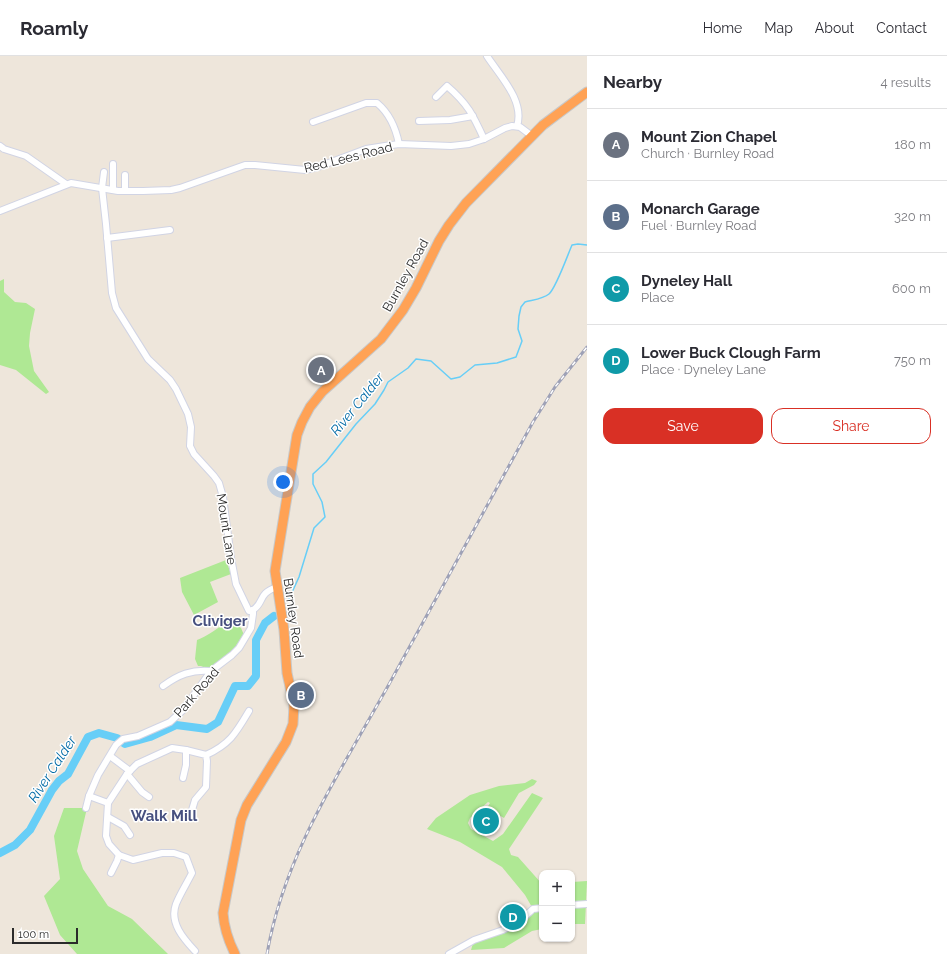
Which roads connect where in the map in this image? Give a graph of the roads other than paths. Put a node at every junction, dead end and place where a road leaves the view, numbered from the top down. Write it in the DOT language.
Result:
graph roads {
  1 [pos="487,56"];
  2 [pos="587,92"];
  3 [pos="436,97"];
  4 [pos="473,116"];
  5 [pos="419,121"];
  6 [pos="313,122"];
  7 [pos="517,126"];
  8 [pos="532,136"];
  9 [pos="484,139"];
  10 [pos="399,144"];
  11 [pos="0,146"];
  12 [pos="113,164"];
  13 [pos="104,172"];
  14 [pos="125,176"];
  15 [pos="66,184"];
  16 [pos="102,188"];
  17 [pos="113,190"];
  18 [pos="125,191"];
  19 [pos="0,211"];
  20 [pos="170,230"];
  21 [pos="107,238"];
  22 [pos="277,587"];
  23 [pos="253,610"];
  24 [pos="210,671"];
  25 [pos="163,686"];
  26 [pos="249,711"];
  27 [pos="186,750"];
  28 [pos="206,755"];
  29 [pos="110,756"];
  30 [pos="129,772"];
  31 [pos="183,778"];
  32 [pos="89,796"];
  33 [pos="149,797"];
  34 [pos="108,803"];
  35 [pos="86,808"];
  36 [pos="192,810"];
  37 [pos="108,817"];
  38 [pos="130,835"];
  39 [pos="119,855"];
  40 [pos="111,873"];
  41 [pos="575,904"];
  42 [pos="587,904"];
  43 [pos="539,908"];
  44 [pos="195,951"];
  45 [pos="235,954"];
  46 [pos="449,954"];
  1 -- 7 [label="street"];
  2 -- 8 [label="highway, Burnley Road"];
  3 -- 4 [label="street"];
  4 -- 5 [label="street"];
  4 -- 9 [label="street"];
  6 -- 10 [label="street"];
  7 -- 8 [label="street"];
  7 -- 9 [label="street, Red Lees Road"];
  8 -- 22 [label="highway, Burnley Road"];
  9 -- 10 [label="street, Red Lees Road"];
  10 -- 18 [label="street, Red Lees Road"];
  11 -- 15 [label="street"];
  12 -- 17 [label="street"];
  13 -- 16 [label="street, Mount Lane"];
  14 -- 18 [label="street"];
  15 -- 16 [label="street, Red Lees Road"];
  15 -- 19 [label="street, Red Lees Road"];
  16 -- 17 [label="street, Red Lees Road"];
  16 -- 21 [label="street, Mount Lane"];
  17 -- 18 [label="street, Red Lees Road"];
  20 -- 21 [label="street"];
  21 -- 23 [label="street, Mount Lane"];
  22 -- 23 [label="street, Park Road"];
  22 -- 45 [label="highway, Burnley Road"];
  23 -- 24 [label="street, Park Road"];
  24 -- 25 [label="street"];
  24 -- 29 [label="street, Park Road"];
  26 -- 28 [label="street"];
  27 -- 28 [label="street"];
  27 -- 30 [label="street"];
  27 -- 31 [label="street"];
  28 -- 36 [label="street"];
  29 -- 30 [label="street"];
  29 -- 32 [label="street"];
  30 -- 33 [label="street"];
  30 -- 34 [label="street"];
  32 -- 34 [label="street"];
  32 -- 35 [label="street"];
  34 -- 37 [label="street"];
  37 -- 38 [label="street"];
  37 -- 39 [label="street"];
  39 -- 40 [label="street"];
  39 -- 44 [label="street"];
  41 -- 42 [label="street"];
  43 -- 46 [label="street"];
}
